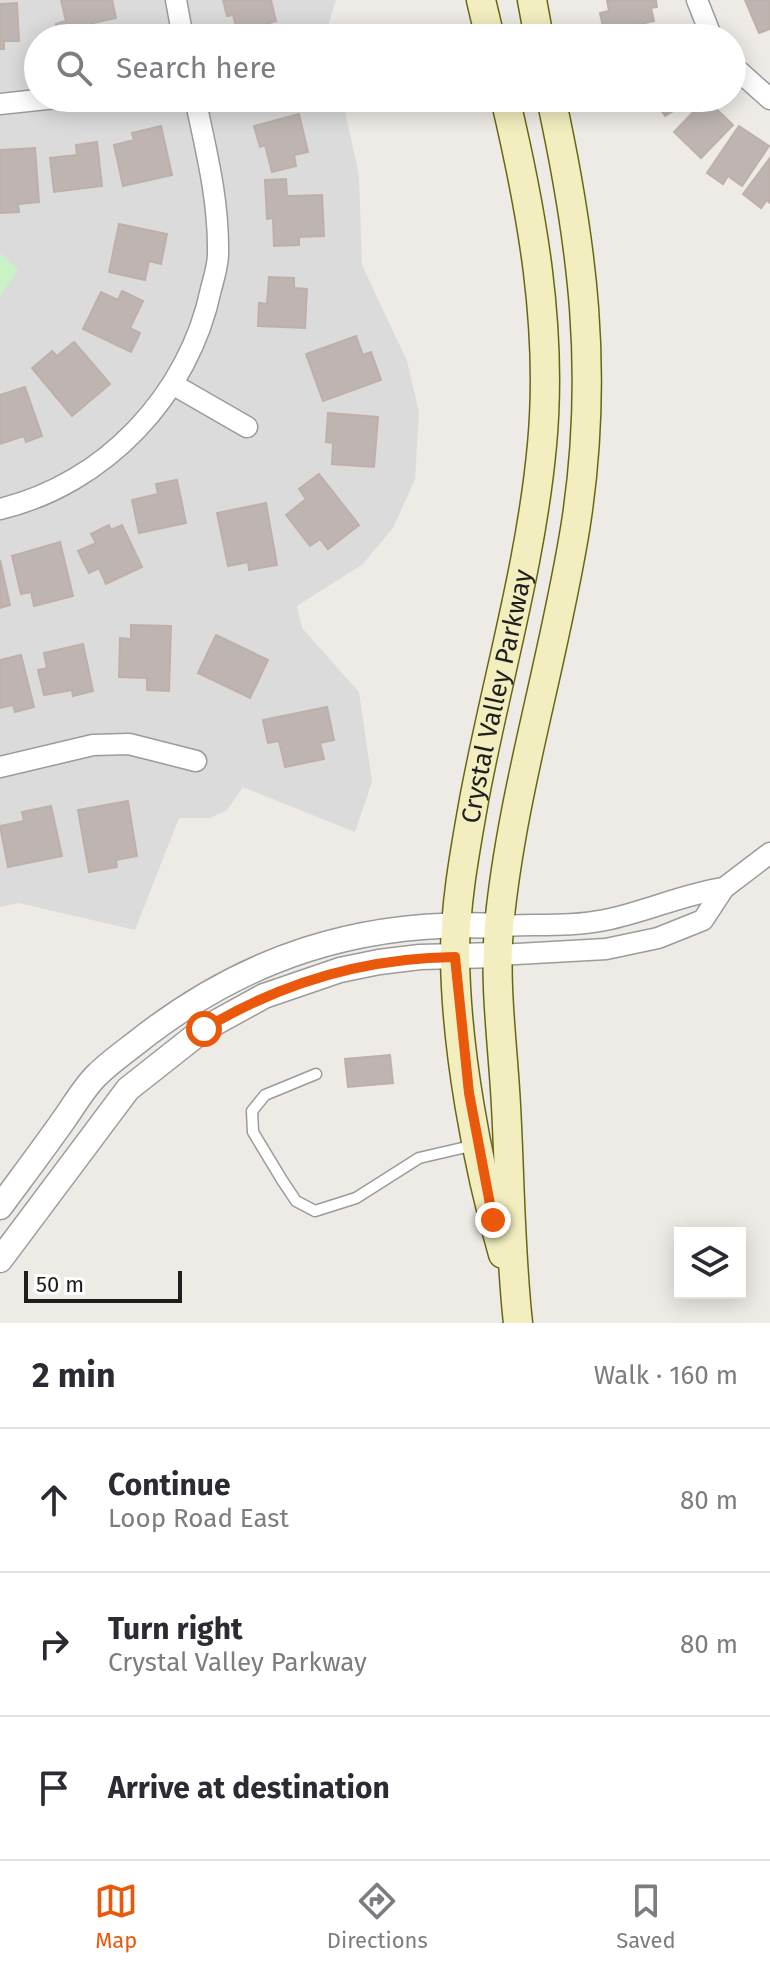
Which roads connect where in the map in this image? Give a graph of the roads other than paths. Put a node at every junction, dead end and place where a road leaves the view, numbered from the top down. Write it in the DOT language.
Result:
graph roads {
  1 [pos="176,0"];
  2 [pos="481,0"];
  3 [pos="532,0"];
  4 [pos="697,0"];
  5 [pos="180,24"];
  6 [pos="487,24"];
  7 [pos="536,24"];
  8 [pos="706,24"];
  9 [pos="746,78"];
  10 [pos="770,99"];
  11 [pos="24,101"];
  12 [pos="0,104"];
  13 [pos="198,112"];
  14 [pos="508,112"];
  15 [pos="554,112"];
  16 [pos="174,385"];
  17 [pos="247,427"];
  18 [pos="0,509"];
  19 [pos="196,761"];
  20 [pos="0,767"];
  21 [pos="770,853"];
  22 [pos="724,888"];
  23 [pos="457,924"];
  24 [pos="500,926"];
  25 [pos="497,955"];
  26 [pos="455,957"];
  27 [pos="316,1074"];
  28 [pos="477,1144"];
  29 [pos="0,1207"];
  30 [pos="0,1260"];
  31 [pos="514,1293"];
  32 [pos="518,1323"];
  1 -- 5 [label="street"];
  2 -- 6 [label="main road"];
  3 -- 7 [label="main road"];
  4 -- 8 [label="street"];
  9 -- 10 [label="street"];
  11 -- 12 [label="street"];
  13 -- 16 [label="street"];
  14 -- 23 [label="main road, Crystal Valley Parkway"];
  15 -- 24 [label="main road, Crystal Valley Parkway"];
  16 -- 17 [label="street"];
  16 -- 18 [label="street"];
  19 -- 20 [label="street"];
  21 -- 22 [label="street"];
  22 -- 24 [label="street"];
  22 -- 25 [label="street"];
  23 -- 24 [label="street"];
  23 -- 26 [label="main road, Crystal Valley Parkway"];
  23 -- 29 [label="street"];
  24 -- 25 [label="main road, Crystal Valley Parkway"];
  25 -- 26 [label="street"];
  25 -- 31 [label="main road, Crystal Valley Parkway"];
  26 -- 28 [label="main road, Crystal Valley Parkway"];
  26 -- 30 [label="street"];
  27 -- 28 [label="lane"];
  28 -- 31 [label="main road, Crystal Valley Parkway"];
  31 -- 32 [label="main road, Crystal Valley Parkway"];
}
